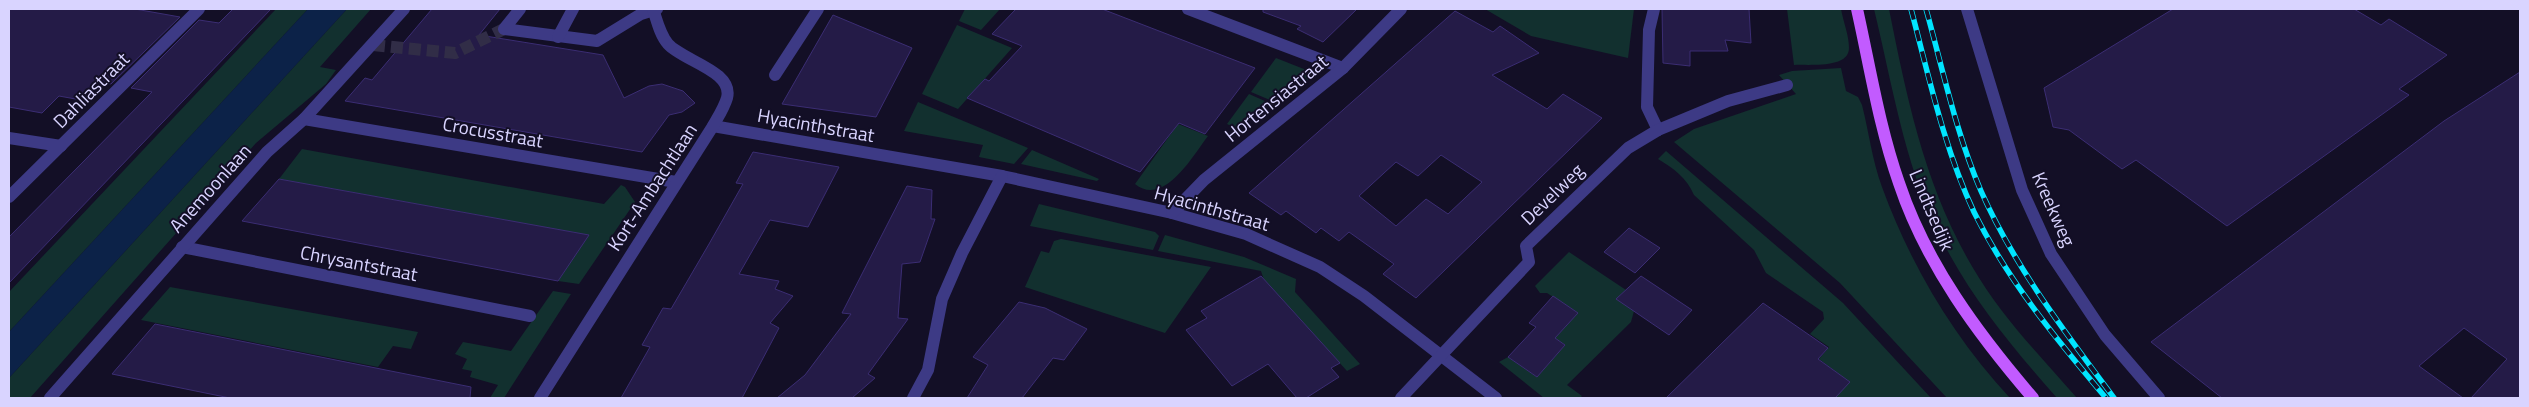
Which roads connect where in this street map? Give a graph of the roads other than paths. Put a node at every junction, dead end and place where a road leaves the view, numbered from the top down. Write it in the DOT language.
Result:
graph roads {
  1 [pos="199,9"];
  2 [pos="404,9"];
  3 [pos="520,9"];
  4 [pos="573,9"];
  5 [pos="654,9"];
  6 [pos="818,9"];
  7 [pos="1188,9"];
  8 [pos="1401,9"];
  9 [pos="1654,9"];
  10 [pos="1857,9"];
  11 [pos="1967,9"];
  12 [pos="558,37"];
  13 [pos="1343,68"];
  14 [pos="775,75"];
  15 [pos="1787,85"];
  16 [pos="304,118"];
  17 [pos="713,126"];
  18 [pos="1658,130"];
  19 [pos="9,138"];
  20 [pos="61,146"];
  21 [pos="1002,176"];
  22 [pos="676,182"];
  23 [pos="9,197"];
  24 [pos="1172,213"];
  25 [pos="182,247"];
  26 [pos="530,316"];
  27 [pos="1442,355"];
  28 [pos="50,398"];
  29 [pos="540,398"];
  30 [pos="913,398"];
  31 [pos="1401,398"];
  32 [pos="1496,398"];
  33 [pos="2033,398"];
  34 [pos="2159,398"];
  1 -- 20 [label="street, Dahliastraat"];
  2 -- 16 [label="street, Anemoonlaan"];
  3 -- 12 [label="street, Kort-Ambachtlaan"];
  4 -- 12 [label="street"];
  5 -- 12 [label="street, Kort-Ambachtlaan"];
  5 -- 17 [label="street, Kort-Ambachtlaan"];
  6 -- 14 [label="street"];
  7 -- 13 [label="street"];
  8 -- 13 [label="street, Hortensiastraat"];
  9 -- 18 [label="street"];
  10 -- 33 [label="main road, Lindtsedijk"];
  11 -- 34 [label="street, Kreekweg"];
  13 -- 24 [label="street, Hortensiastraat"];
  15 -- 18 [label="street, Develweg"];
  16 -- 22 [label="street, Crocusstraat"];
  16 -- 25 [label="street, Anemoonlaan"];
  17 -- 21 [label="street, Hyacinthstraat"];
  17 -- 22 [label="street, Kort-Ambachtlaan"];
  18 -- 27 [label="street, Develweg"];
  19 -- 20 [label="street"];
  20 -- 23 [label="street, Dahliastraat"];
  21 -- 24 [label="street, Hyacinthstraat"];
  21 -- 30 [label="street"];
  22 -- 29 [label="street, Kort-Ambachtlaan"];
  24 -- 27 [label="street, Hyacinthstraat"];
  25 -- 26 [label="street, Chrysantstraat"];
  25 -- 28 [label="street, Anemoonlaan"];
  27 -- 31 [label="street, Develweg"];
  27 -- 32 [label="street, Hyacinthstraat"];
}
